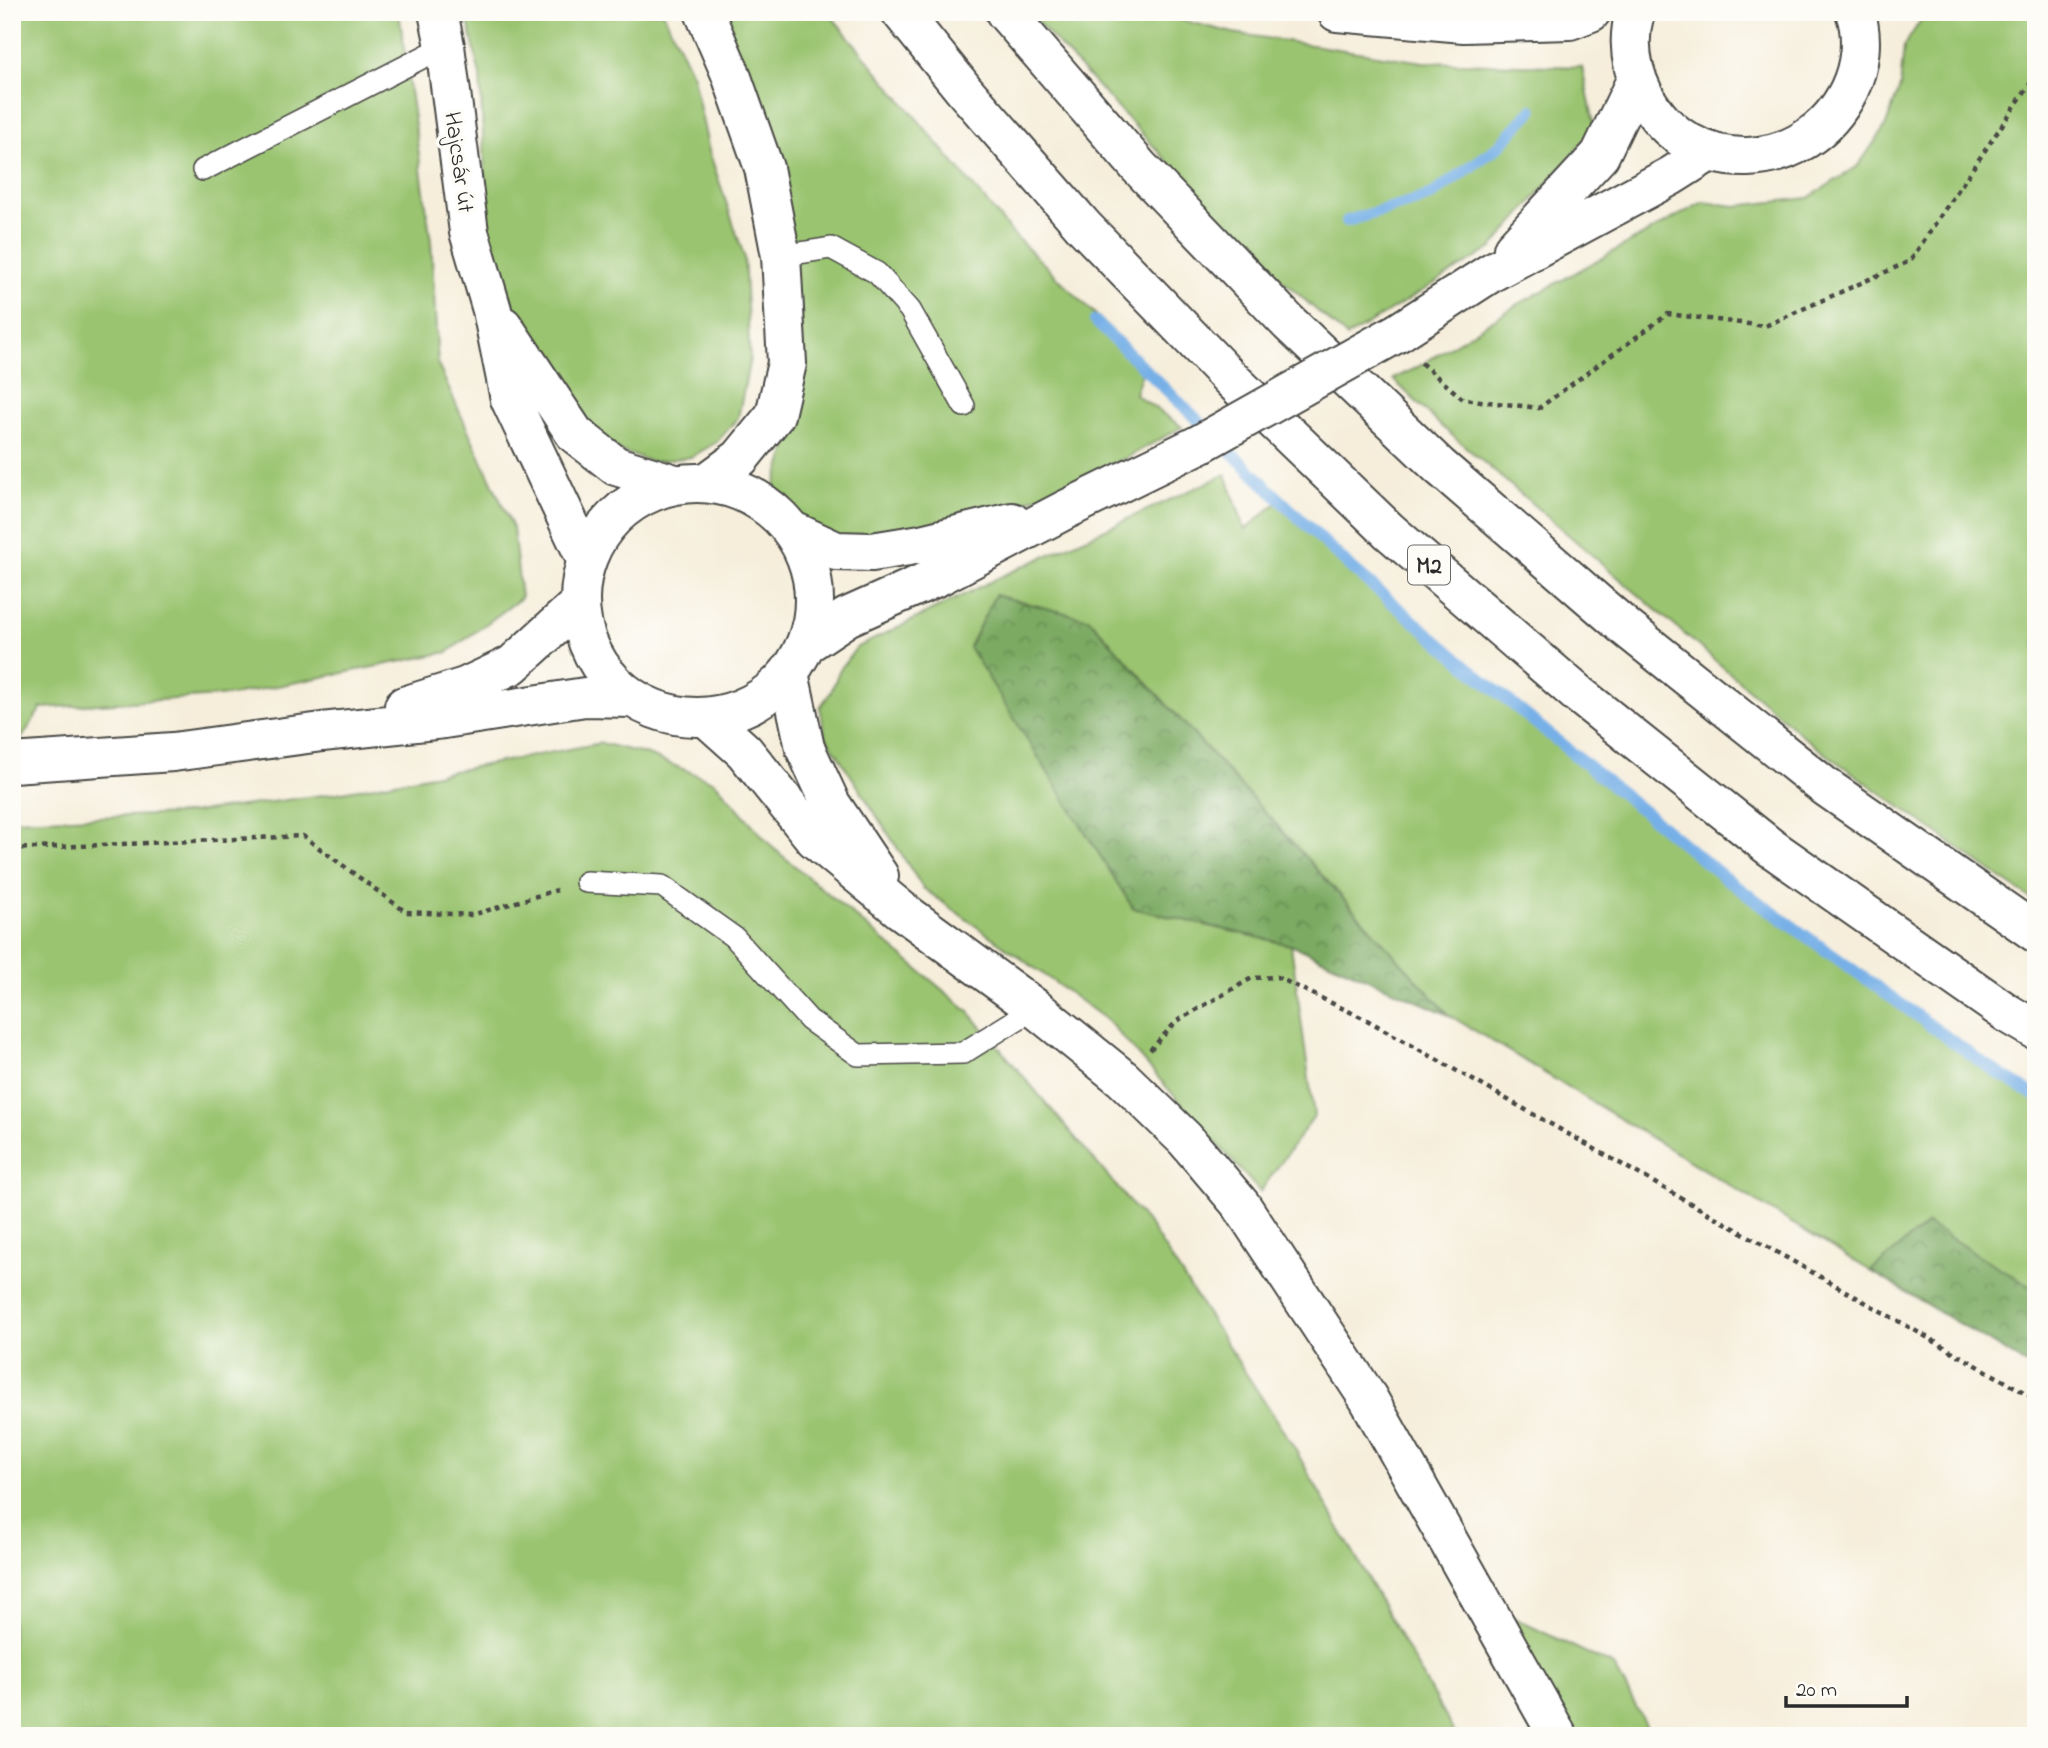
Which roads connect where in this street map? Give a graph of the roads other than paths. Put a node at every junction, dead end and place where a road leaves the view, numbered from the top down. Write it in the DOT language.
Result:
graph roads {
  1 [pos="704,12"];
  2 [pos="901,12"];
  3 [pos="1005,12"];
  4 [pos="1338,12"];
  5 [pos="1591,12"];
  6 [pos="1635,12"];
  7 [pos="1859,15"];
  8 [pos="442,29"];
  9 [pos="1636,79"];
  10 [pos="1709,152"];
  11 [pos="204,170"];
  12 [pos="780,256"];
  13 [pos="1492,272"];
  14 [pos="492,310"];
  15 [pos="964,406"];
  16 [pos="691,483"];
  17 [pos="1065,510"];
  18 [pos="793,531"];
  19 [pos="586,559"];
  20 [pos="579,604"];
  21 [pos="797,659"];
  22 [pos="632,698"];
  23 [pos="706,717"];
  24 [pos="322,732"];
  25 [pos="12,763"];
  26 [pos="586,882"];
  27 [pos="901,910"];
  28 [pos="2036,933"];
  29 [pos="1035,1008"];
  30 [pos="2036,1030"];
  31 [pos="1558,1736"];
  1 -- 12 [label="main road"];
  2 -- 30 [label="main road, M2"];
  3 -- 28 [label="main road"];
  4 -- 5 [label="main road"];
  6 -- 9 [label="main road"];
  7 -- 10 [label="main road"];
  8 -- 11 [label="lane"];
  8 -- 14 [label="main road, Hajcsár út"];
  9 -- 10 [label="main road"];
  9 -- 13 [label="main road"];
  10 -- 13 [label="main road"];
  12 -- 15 [label="lane"];
  12 -- 16 [label="main road"];
  13 -- 17 [label="main road, bridge"];
  14 -- 16 [label="main road, Hajcsár út"];
  14 -- 19 [label="main road, Hajcsár út"];
  16 -- 18 [label="main road"];
  16 -- 19 [label="main road"];
  17 -- 18 [label="main road"];
  17 -- 21 [label="main road"];
  18 -- 21 [label="main road"];
  19 -- 20 [label="main road"];
  20 -- 22 [label="main road"];
  20 -- 24 [label="main road"];
  21 -- 23 [label="main road"];
  21 -- 27 [label="main road"];
  22 -- 23 [label="main road"];
  22 -- 24 [label="main road"];
  23 -- 27 [label="main road"];
  24 -- 25 [label="main road"];
  26 -- 29 [label="lane"];
  27 -- 29 [label="main road"];
  29 -- 31 [label="main road"];
}
